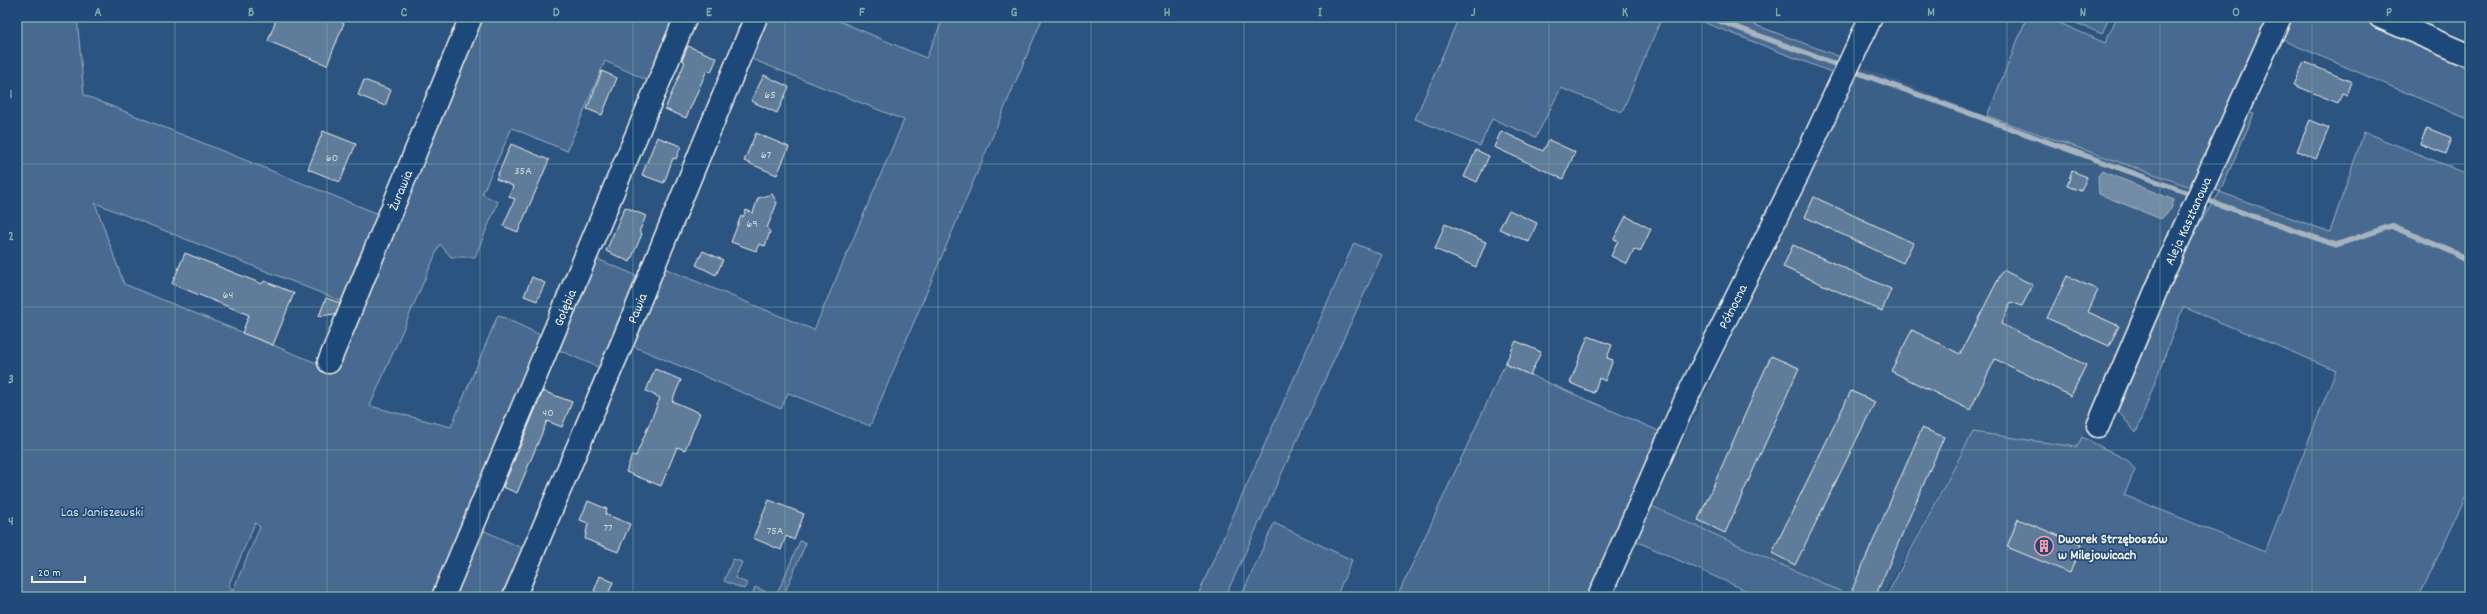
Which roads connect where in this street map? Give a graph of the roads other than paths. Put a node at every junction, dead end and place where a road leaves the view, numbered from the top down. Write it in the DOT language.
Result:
graph roads {
  1 [pos="471,17"];
  2 [pos="686,17"];
  3 [pos="756,17"];
  4 [pos="1871,17"];
  5 [pos="2280,17"];
  6 [pos="2380,17"];
  7 [pos="2470,56"];
  8 [pos="329,362"];
  9 [pos="2098,426"];
  10 [pos="443,597"];
  11 [pos="514,597"];
  12 [pos="1599,597"];
  1 -- 8 [label="street, Żurawia"];
  2 -- 10 [label="street, Gołębia"];
  3 -- 11 [label="street, Pawia"];
  4 -- 12 [label="street, Północna"];
  5 -- 9 [label="street, Aleja Kasztanowa"];
  6 -- 7 [label="street"];
}
